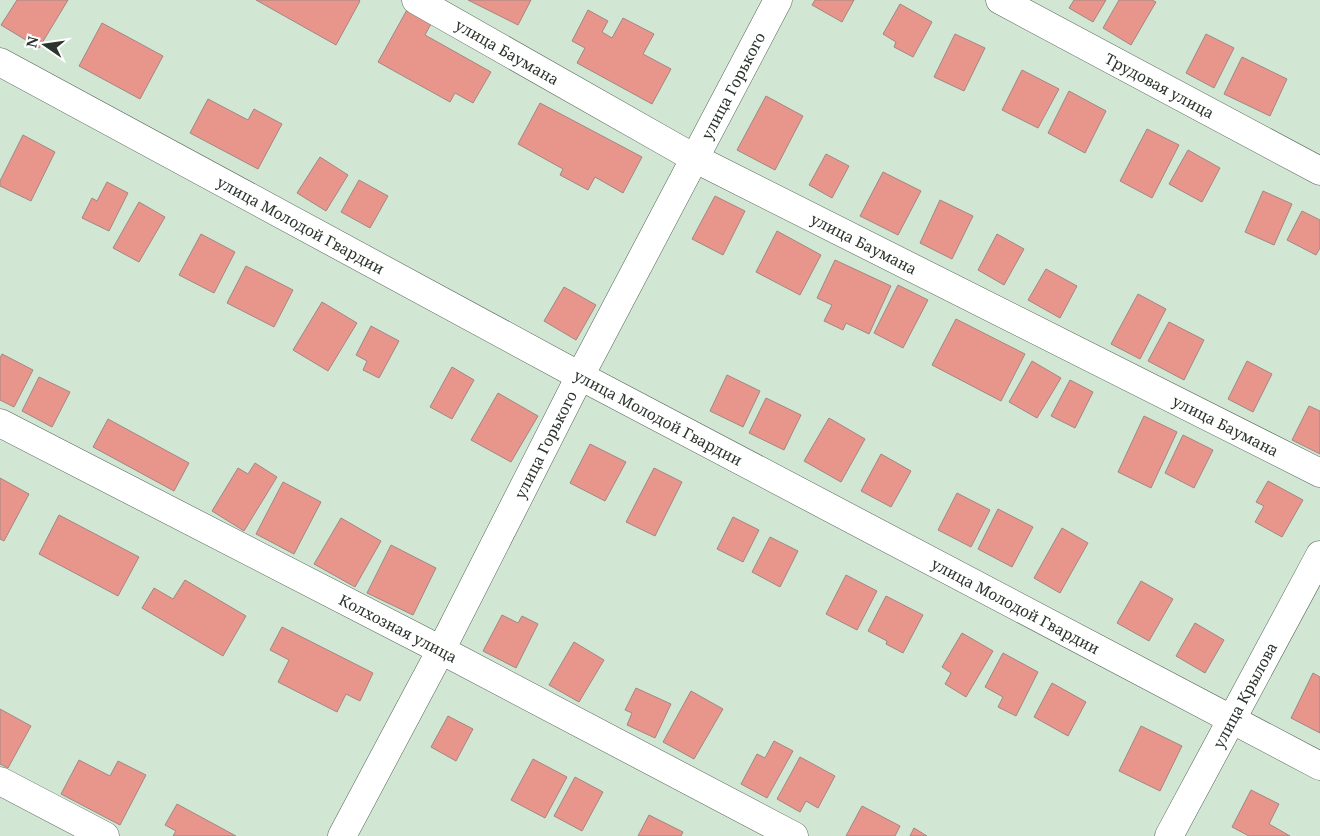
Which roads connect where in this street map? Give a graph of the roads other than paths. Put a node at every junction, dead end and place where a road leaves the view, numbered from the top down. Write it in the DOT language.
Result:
graph roads {
  1 [pos="416,0"];
  2 [pos="778,0"];
  3 [pos="1000,0"];
  4 [pos="0,62"];
  5 [pos="696,159"];
  6 [pos="1320,171"];
  7 [pos="580,376"];
  8 [pos="0,422"];
  9 [pos="1320,473"];
  10 [pos="1320,555"];
  11 [pos="441,650"];
  12 [pos="1231,720"];
  13 [pos="1320,766"];
  14 [pos="0,781"];
  15 [pos="105,836"];
  16 [pos="342,836"];
  17 [pos="794,836"];
  18 [pos="1169,836"];
  1 -- 5 [label="street, улица Баумана"];
  2 -- 5 [label="street, улица Горького"];
  3 -- 6 [label="street, Трудовая улица"];
  4 -- 7 [label="street, улица Молодой Гвардии"];
  5 -- 7 [label="street, улица Горького"];
  5 -- 9 [label="street, улица Баумана"];
  7 -- 11 [label="street, улица Горького"];
  7 -- 12 [label="street, улица Молодой Гвардии"];
  8 -- 11 [label="street, Колхозная улица"];
  10 -- 12 [label="street, улица Крылова"];
  11 -- 16 [label="street, улица Горького"];
  11 -- 17 [label="street, Колхозная улица"];
  12 -- 13 [label="street, улица Молодой Гвардии"];
  12 -- 18 [label="street, улица Крылова"];
  14 -- 15 [label="street"];
}
